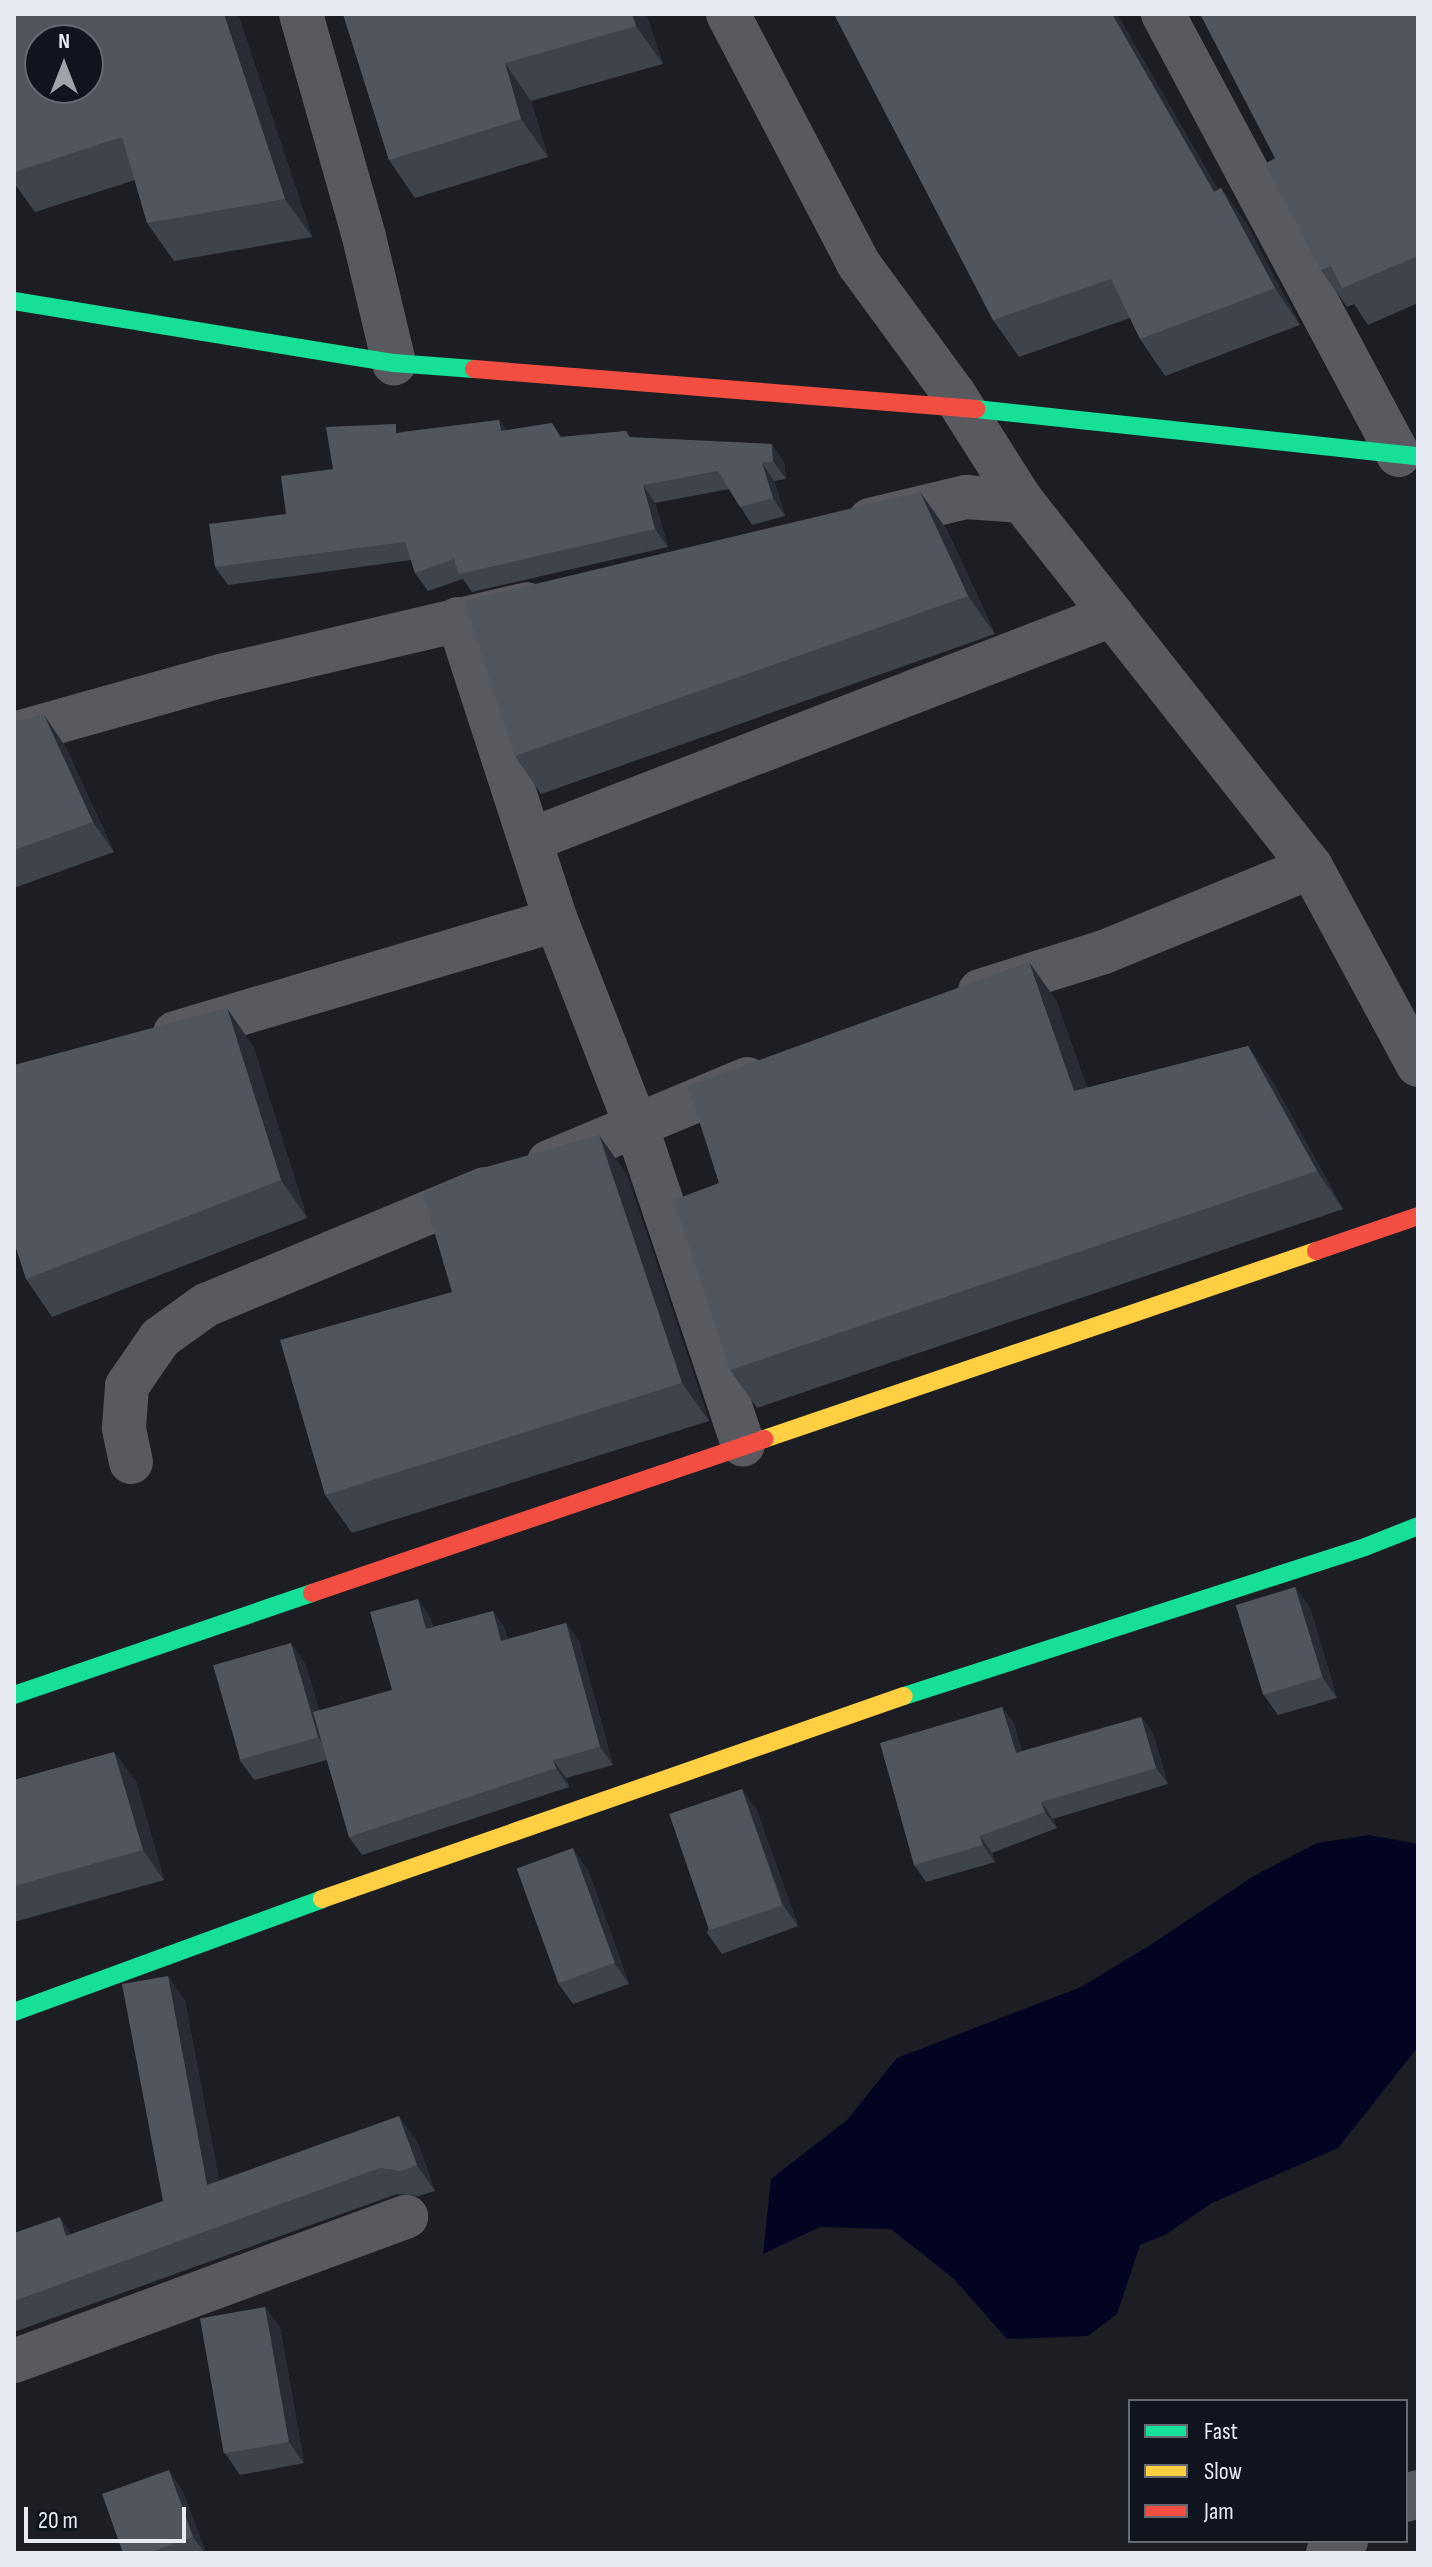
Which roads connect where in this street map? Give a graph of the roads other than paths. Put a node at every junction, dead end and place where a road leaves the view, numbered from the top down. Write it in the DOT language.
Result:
graph roads {
  1 [pos="301,14"];
  2 [pos="728,14"];
  3 [pos="1163,14"];
  4 [pos="16,295"];
  5 [pos="394,363"];
  6 [pos="1408,456"];
  7 [pos="1016,492"];
  8 [pos="835,529"];
  9 [pos="564,595"];
  10 [pos="1112,615"];
  11 [pos="458,619"];
  12 [pos="14,734"];
  13 [pos="530,840"];
  14 [pos="1311,867"];
  15 [pos="556,920"];
  16 [pos="944,1002"];
  17 [pos="136,1045"];
  18 [pos="783,1065"];
  19 [pos="1418,1065"];
  20 [pos="636,1125"];
  21 [pos="1418,1216"];
  22 [pos="743,1445"];
  23 [pos="131,1462"];
  24 [pos="1418,1526"];
  25 [pos="14,1695"];
  26 [pos="14,2012"];
  27 [pos="406,2217"];
  28 [pos="14,2361"];
  1 -- 5 [label="street"];
  2 -- 7 [label="street"];
  3 -- 6 [label="street"];
  4 -- 5 [label="street"];
  5 -- 6 [label="street"];
  7 -- 8 [label="street"];
  7 -- 10 [label="street"];
  9 -- 11 [label="street"];
  10 -- 13 [label="street"];
  10 -- 14 [label="street"];
  11 -- 12 [label="street"];
  11 -- 13 [label="street"];
  13 -- 15 [label="street"];
  14 -- 16 [label="street"];
  14 -- 19 [label="street"];
  15 -- 17 [label="street"];
  15 -- 20 [label="street"];
  18 -- 20 [label="street"];
  20 -- 22 [label="street"];
  20 -- 23 [label="street"];
  21 -- 22 [label="street"];
  22 -- 25 [label="street"];
  24 -- 26 [label="street"];
  27 -- 28 [label="street"];
}
